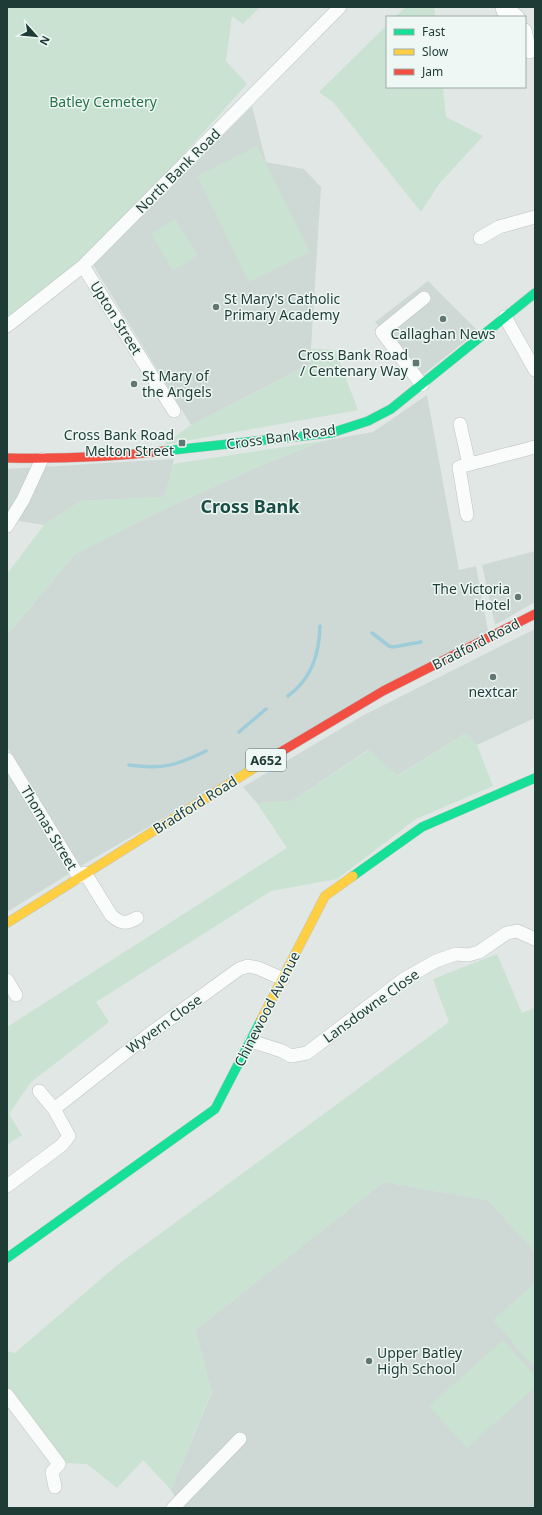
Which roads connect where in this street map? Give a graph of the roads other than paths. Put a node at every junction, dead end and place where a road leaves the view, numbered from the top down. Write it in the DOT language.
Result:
graph roads {
  1 [pos="340,7"];
  2 [pos="502,7"];
  3 [pos="517,16"];
  4 [pos="526,34"];
  5 [pos="530,52"];
  6 [pos="535,217"];
  7 [pos="480,238"];
  8 [pos="83,266"];
  9 [pos="535,293"];
  10 [pos="424,298"];
  11 [pos="505,317"];
  12 [pos="7,326"];
  13 [pos="535,370"];
  14 [pos="422,385"];
  15 [pos="174,411"];
  16 [pos="460,424"];
  17 [pos="535,447"];
  18 [pos="7,458"];
  19 [pos="42,459"];
  20 [pos="469,464"];
  21 [pos="467,515"];
  22 [pos="7,526"];
  23 [pos="535,614"];
  24 [pos="7,758"];
  25 [pos="535,778"];
  26 [pos="82,875"];
  27 [pos="138,918"];
  28 [pos="7,923"];
  29 [pos="535,939"];
  30 [pos="283,979"];
  31 [pos="7,980"];
  32 [pos="16,995"];
  33 [pos="251,1041"];
  34 [pos="39,1091"];
  35 [pos="54,1109"];
  36 [pos="7,1186"];
  37 [pos="7,1258"];
  38 [pos="7,1395"];
  39 [pos="240,1439"];
  40 [pos="55,1487"];
  41 [pos="173,1508"];
  1 -- 8 [label="street, North Bank Road"];
  2 -- 3 [label="street"];
  4 -- 5 [label="street"];
  6 -- 7 [label="street"];
  8 -- 12 [label="street, North Bank Road"];
  8 -- 15 [label="street, Upton Street"];
  9 -- 11 [label="street, Cross Bank Road"];
  10 -- 14 [label="street"];
  11 -- 13 [label="street"];
  11 -- 14 [label="street, Cross Bank Road"];
  14 -- 19 [label="street, Cross Bank Road"];
  16 -- 20 [label="street"];
  17 -- 20 [label="street"];
  18 -- 19 [label="street, Cross Bank Road"];
  19 -- 22 [label="street"];
  20 -- 21 [label="street"];
  23 -- 26 [label="street, Bradford Road / A652"];
  24 -- 26 [label="street, Thomas Street"];
  25 -- 30 [label="street, Chinewood Avenue"];
  26 -- 27 [label="street, Thomas Street"];
  26 -- 28 [label="street, Bradford Road / A652"];
  29 -- 33 [label="street, Lansdowne Close"];
  30 -- 33 [label="street, Chinewood Avenue"];
  30 -- 35 [label="street, Wyvern Close"];
  31 -- 32 [label="street"];
  33 -- 37 [label="street, Chinewood Avenue"];
  34 -- 35 [label="street"];
  35 -- 36 [label="street"];
  38 -- 40 [label="street"];
  39 -- 41 [label="street"];
}
